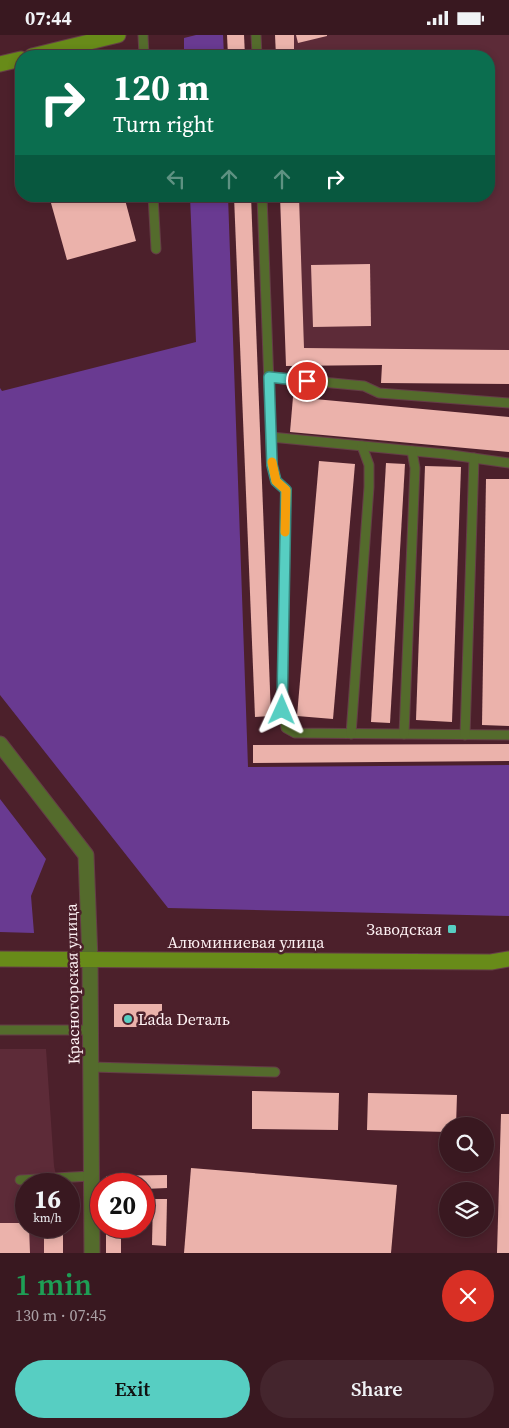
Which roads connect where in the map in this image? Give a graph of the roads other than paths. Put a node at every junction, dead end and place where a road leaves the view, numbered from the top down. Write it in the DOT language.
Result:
graph roads {
  1 [pos="118,35"];
  2 [pos="143,35"];
  3 [pos="256,35"];
  4 [pos="57,50"];
  5 [pos="144,50"];
  6 [pos="257,50"];
  7 [pos="15,60"];
  8 [pos="0,64"];
  9 [pos="153,202"];
  10 [pos="262,202"];
  11 [pos="156,249"];
  12 [pos="269,377"];
  13 [pos="509,403"];
  14 [pos="271,437"];
  15 [pos="362,446"];
  16 [pos="412,451"];
  17 [pos="474,458"];
  18 [pos="509,463"];
  19 [pos="351,734"];
  20 [pos="404,734"];
  21 [pos="465,735"];
  22 [pos="509,735"];
  23 [pos="0,743"];
  24 [pos="0,959"];
  25 [pos="509,959"];
  26 [pos="90,960"];
  27 [pos="491,962"];
  28 [pos="509,966"];
  29 [pos="0,1030"];
  30 [pos="90,1030"];
  31 [pos="91,1067"];
  32 [pos="275,1072"];
  33 [pos="91,1173"];
  34 [pos="92,1238"];
  35 [pos="92,1253"];
  1 -- 4 [label="main road"];
  2 -- 5 [label="lane"];
  3 -- 6 [label="lane"];
  7 -- 8 [label="main road"];
  9 -- 11 [label="lane"];
  10 -- 12 [label="lane"];
  12 -- 13 [label="lane"];
  12 -- 14 [label="lane"];
  14 -- 15 [label="lane"];
  14 -- 19 [label="lane"];
  15 -- 16 [label="lane"];
  15 -- 19 [label="lane"];
  16 -- 17 [label="lane"];
  16 -- 20 [label="lane"];
  17 -- 18 [label="lane"];
  17 -- 21 [label="lane"];
  19 -- 20 [label="lane"];
  20 -- 21 [label="lane"];
  21 -- 22 [label="lane"];
  23 -- 26 [label="street, Красногорская улица"];
  24 -- 26 [label="main road, Алюминиевая улица"];
  25 -- 27 [label="main road"];
  26 -- 27 [label="main road, Алюминиевая улица"];
  26 -- 30 [label="street, Красногорская улица"];
  27 -- 28 [label="main road"];
  29 -- 30 [label="lane"];
  30 -- 31 [label="street, Красногорская улица"];
  31 -- 32 [label="lane"];
  31 -- 33 [label="street, Красногорская улица"];
  34 -- 35 [label="street, Красногорская улица"];
}
